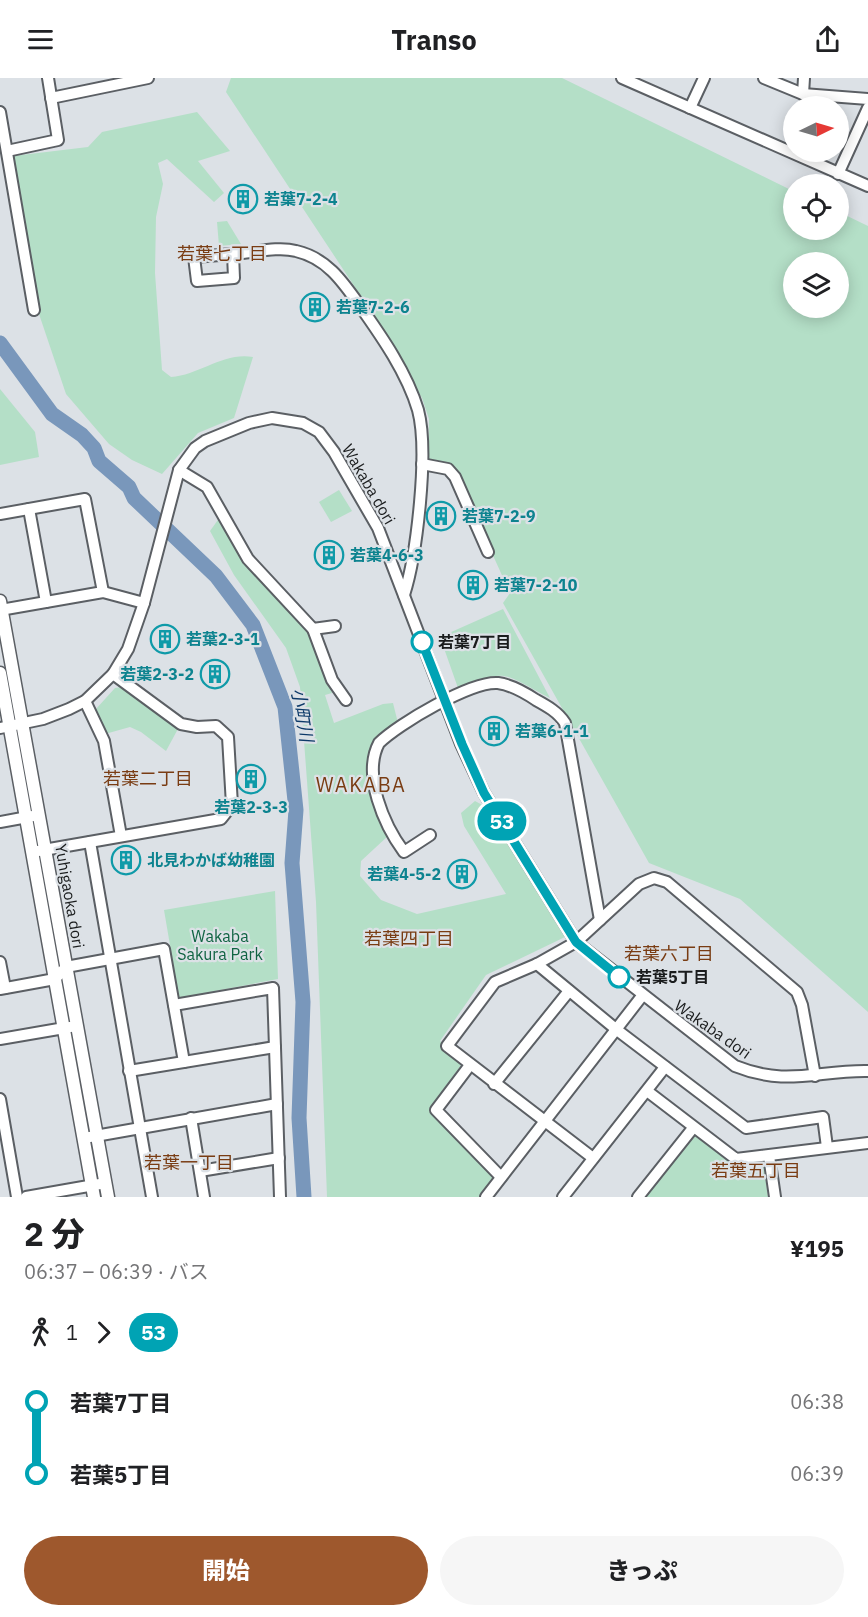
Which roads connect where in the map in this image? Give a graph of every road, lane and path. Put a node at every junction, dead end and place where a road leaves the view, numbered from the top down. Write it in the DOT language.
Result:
graph roads {
  1 [pos="48,78"];
  2 [pos="148,78"];
  3 [pos="622,78"];
  4 [pos="704,78"];
  5 [pos="764,78"];
  6 [pos="804,78"];
  7 [pos="803,94"];
  8 [pos="51,98"];
  9 [pos="868,99"];
  10 [pos="690,108"];
  11 [pos="868,108"];
  12 [pos="0,112"];
  13 [pos="7,151"];
  14 [pos="838,174"];
  15 [pos="849,178"];
  16 [pos="868,186"];
  17 [pos="233,254"];
  18 [pos="34,310"];
  19 [pos="422,464"];
  20 [pos="179,470"];
  21 [pos="29,510"];
  22 [pos="0,514"];
  23 [pos="488,552"];
  24 [pos="103,592"];
  25 [pos="404,596"];
  26 [pos="46,602"];
  27 [pos="144,603"];
  28 [pos="1,607"];
  29 [pos="335,626"];
  30 [pos="313,629"];
  31 [pos="0,673"];
  32 [pos="112,674"];
  33 [pos="345,700"];
  34 [pos="85,701"];
  35 [pos="444,701"];
  36 [pos="11,726"];
  37 [pos="33,816"];
  38 [pos="0,822"];
  39 [pos="430,835"];
  40 [pos="121,836"];
  41 [pos="90,842"];
  42 [pos="39,851"];
  43 [pos="600,920"];
  44 [pos="576,942"];
  45 [pos="109,959"];
  46 [pos="0,962"];
  47 [pos="537,964"];
  48 [pos="66,967"];
  49 [pos="55,979"];
  50 [pos="2,989"];
  51 [pos="569,991"];
  52 [pos="642,996"];
  53 [pos="174,1005"];
  54 [pos="70,1027"];
  55 [pos="617,1030"];
  56 [pos="0,1039"];
  57 [pos="275,1047"];
  58 [pos="184,1062"];
  59 [pos="470,1065"];
  60 [pos="665,1067"];
  61 [pos="129,1071"];
  62 [pos="868,1071"];
  63 [pos="815,1076"];
  64 [pos="494,1084"];
  65 [pos="647,1091"];
  66 [pos="0,1099"];
  67 [pos="277,1104"];
  68 [pos="191,1118"];
  69 [pos="543,1121"];
  70 [pos="139,1128"];
  71 [pos="693,1128"];
  72 [pos="90,1137"];
  73 [pos="868,1143"];
  74 [pos="827,1147"];
  75 [pos="769,1156"];
  76 [pos="279,1158"];
  77 [pos="593,1158"];
  78 [pos="200,1171"];
  79 [pos="501,1177"];
  80 [pos="106,1183"];
  81 [pos="93,1191"];
  82 [pos="17,1197"];
  83 [pos="26,1197"];
  84 [pos="108,1197"];
  85 [pos="152,1197"];
  86 [pos="204,1197"];
  87 [pos="280,1197"];
  88 [pos="486,1197"];
  89 [pos="563,1197"];
  90 [pos="638,1197"];
  91 [pos="775,1197"];
  1 -- 8 [label="street"];
  2 -- 8 [label="street"];
  3 -- 10 [label="street"];
  4 -- 10 [label="street"];
  5 -- 7 [label="street"];
  6 -- 7 [label="street"];
  7 -- 9 [label="street"];
  8 -- 13 [label="street"];
  10 -- 14 [label="street"];
  11 -- 14 [label="street"];
  12 -- 13 [label="street"];
  13 -- 18 [label="street"];
  15 -- 16 [label="street"];
  17 -- 19 [label="street"];
  19 -- 23 [label="street"];
  19 -- 25 [label="street"];
  20 -- 25 [label="street, Wakaba dori"];
  20 -- 27 [label="street, Wakaba dori"];
  20 -- 30 [label="street"];
  21 -- 22 [label="street"];
  21 -- 24 [label="street"];
  21 -- 26 [label="street"];
  24 -- 26 [label="street"];
  24 -- 27 [label="street"];
  25 -- 35 [label="street, Wakaba dori"];
  26 -- 28 [label="street"];
  27 -- 32 [label="street, Wakaba dori"];
  28 -- 36 [label="main road, Yuhigaoka dori"];
  29 -- 30 [label="street"];
  30 -- 33 [label="street"];
  31 -- 36 [label="main road, Yuhigaoka dori"];
  32 -- 34 [label="street, Wakaba dori"];
  32 -- 40 [label="street"];
  34 -- 36 [label="street, Wakaba dori"];
  34 -- 40 [label="street"];
  35 -- 39 [label="street"];
  35 -- 43 [label="street"];
  35 -- 44 [label="street, Wakaba dori"];
  36 -- 37 [label="main road, Yuhigaoka dori"];
  37 -- 38 [label="street"];
  37 -- 42 [label="main road, Yuhigaoka dori"];
  40 -- 41 [label="street"];
  41 -- 42 [label="street"];
  41 -- 45 [label="street"];
  42 -- 48 [label="main road, Yuhigaoka dori"];
  42 -- 49 [label="main road, Yuhigaoka dori"];
  43 -- 44 [label="street"];
  43 -- 63 [label="street"];
  44 -- 47 [label="street"];
  44 -- 52 [label="street, Wakaba dori"];
  45 -- 48 [label="street"];
  45 -- 53 [label="street"];
  45 -- 61 [label="street"];
  46 -- 50 [label="street"];
  47 -- 51 [label="street"];
  47 -- 59 [label="street"];
  48 -- 49 [label="street"];
  48 -- 54 [label="main road, Yuhigaoka dori"];
  49 -- 50 [label="street"];
  49 -- 54 [label="main road, Yuhigaoka dori"];
  51 -- 55 [label="street"];
  51 -- 64 [label="street"];
  52 -- 55 [label="street"];
  52 -- 63 [label="street, Wakaba dori"];
  53 -- 57 [label="street"];
  53 -- 58 [label="street"];
  54 -- 56 [label="street"];
  54 -- 72 [label="main road, Yuhigaoka dori"];
  55 -- 60 [label="street"];
  55 -- 69 [label="street"];
  57 -- 58 [label="street"];
  57 -- 67 [label="street"];
  58 -- 61 [label="street"];
  59 -- 64 [label="street"];
  59 -- 79 [label="street"];
  60 -- 65 [label="street"];
  60 -- 74 [label="street"];
  61 -- 70 [label="street"];
  62 -- 63 [label="street, Wakaba dori"];
  64 -- 69 [label="street"];
  65 -- 71 [label="street"];
  65 -- 77 [label="street"];
  66 -- 82 [label="street"];
  67 -- 68 [label="street"];
  67 -- 76 [label="street"];
  68 -- 70 [label="street"];
  68 -- 78 [label="street"];
  69 -- 77 [label="street"];
  69 -- 79 [label="street"];
  70 -- 72 [label="street"];
  70 -- 85 [label="street"];
  71 -- 75 [label="street"];
  71 -- 90 [label="street"];
  72 -- 80 [label="main road, Yuhigaoka dori"];
  72 -- 81 [label="main road, Yuhigaoka dori"];
  73 -- 74 [label="street"];
  74 -- 75 [label="street"];
  75 -- 91 [label="street"];
  76 -- 78 [label="street"];
  76 -- 87 [label="street"];
  77 -- 89 [label="street"];
  78 -- 86 [label="street"];
  79 -- 88 [label="street"];
  80 -- 81 [label="street"];
  80 -- 84 [label="main road, Yuhigaoka dori"];
  81 -- 83 [label="street"];
}
